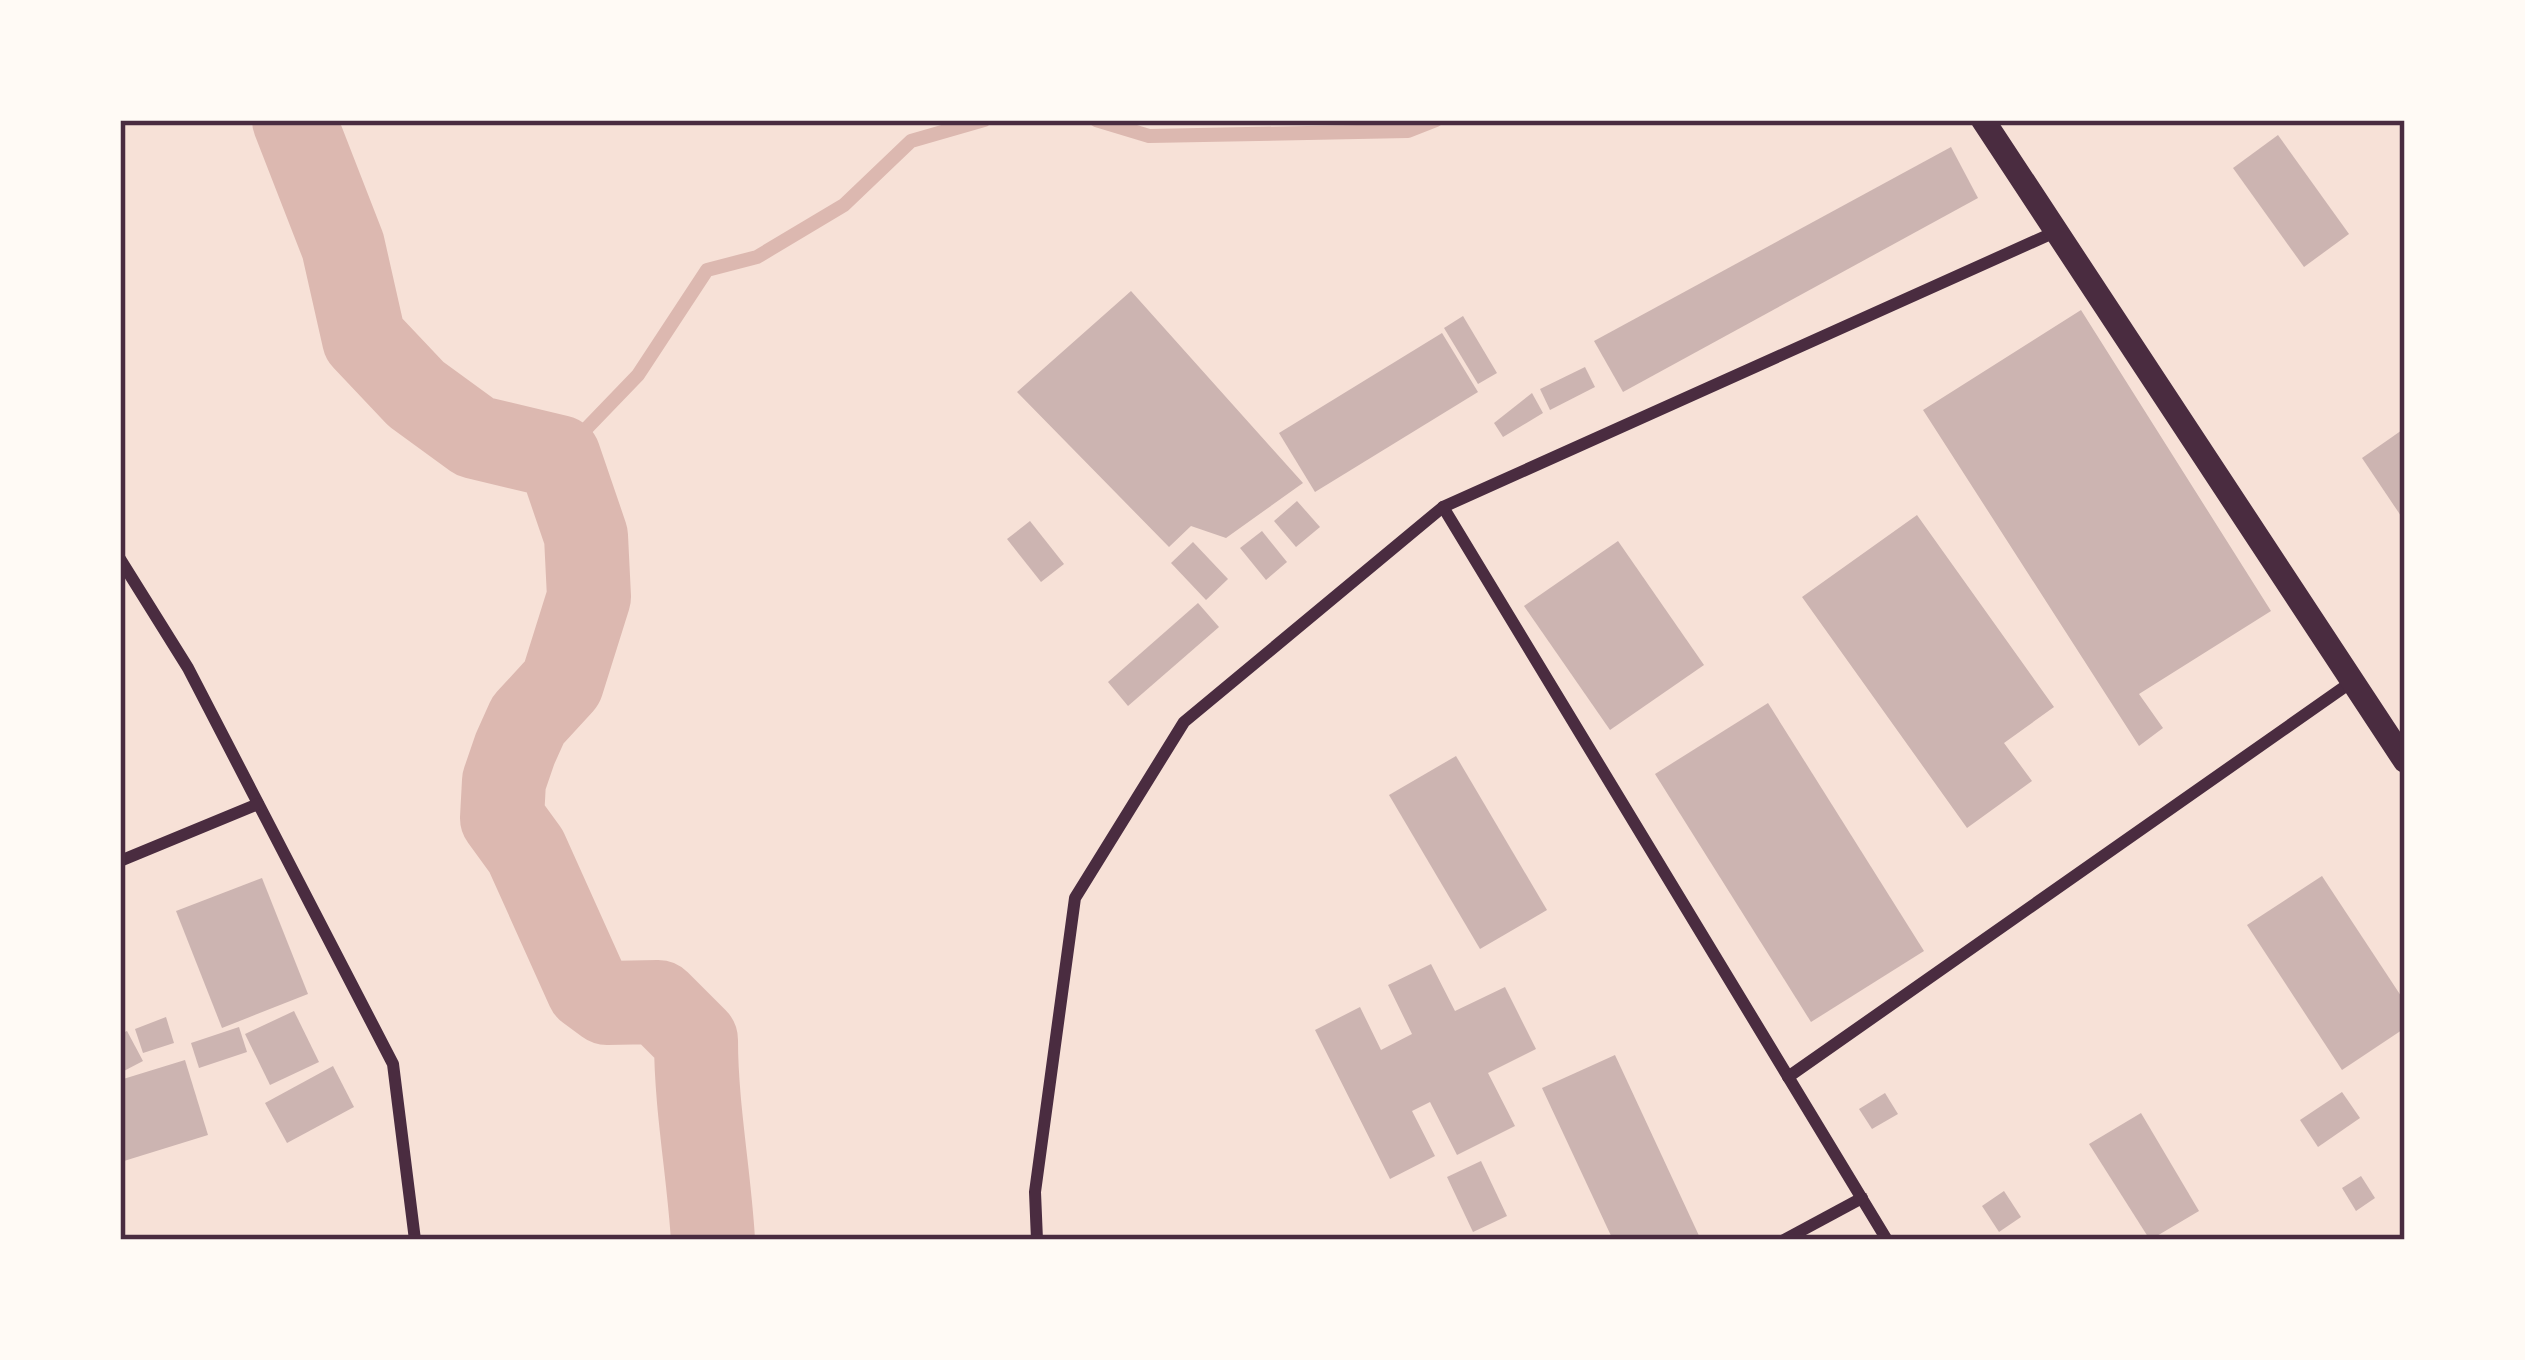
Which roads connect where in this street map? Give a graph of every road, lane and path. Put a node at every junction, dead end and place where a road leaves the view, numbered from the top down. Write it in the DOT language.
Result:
graph roads {
  1 [pos="1983,120"];
  2 [pos="2055,232"];
  3 [pos="1443,507"];
  4 [pos="120,559"];
  5 [pos="2350,683"];
  6 [pos="2405,761"];
  7 [pos="258,803"];
  8 [pos="120,862"];
  9 [pos="1788,1077"];
  10 [pos="1862,1198"];
  11 [pos="415,1240"];
  12 [pos="1037,1240"];
  13 [pos="1784,1240"];
  14 [pos="1887,1240"];
  1 -- 2 [label="main road"];
  2 -- 3 [label="street"];
  2 -- 5 [label="main road"];
  3 -- 9 [label="street"];
  3 -- 12 [label="street"];
  4 -- 7 [label="street"];
  5 -- 6 [label="main road"];
  5 -- 9 [label="street"];
  7 -- 8 [label="street"];
  7 -- 11 [label="street"];
  9 -- 10 [label="street"];
  10 -- 13 [label="street"];
  10 -- 14 [label="street"];
}
